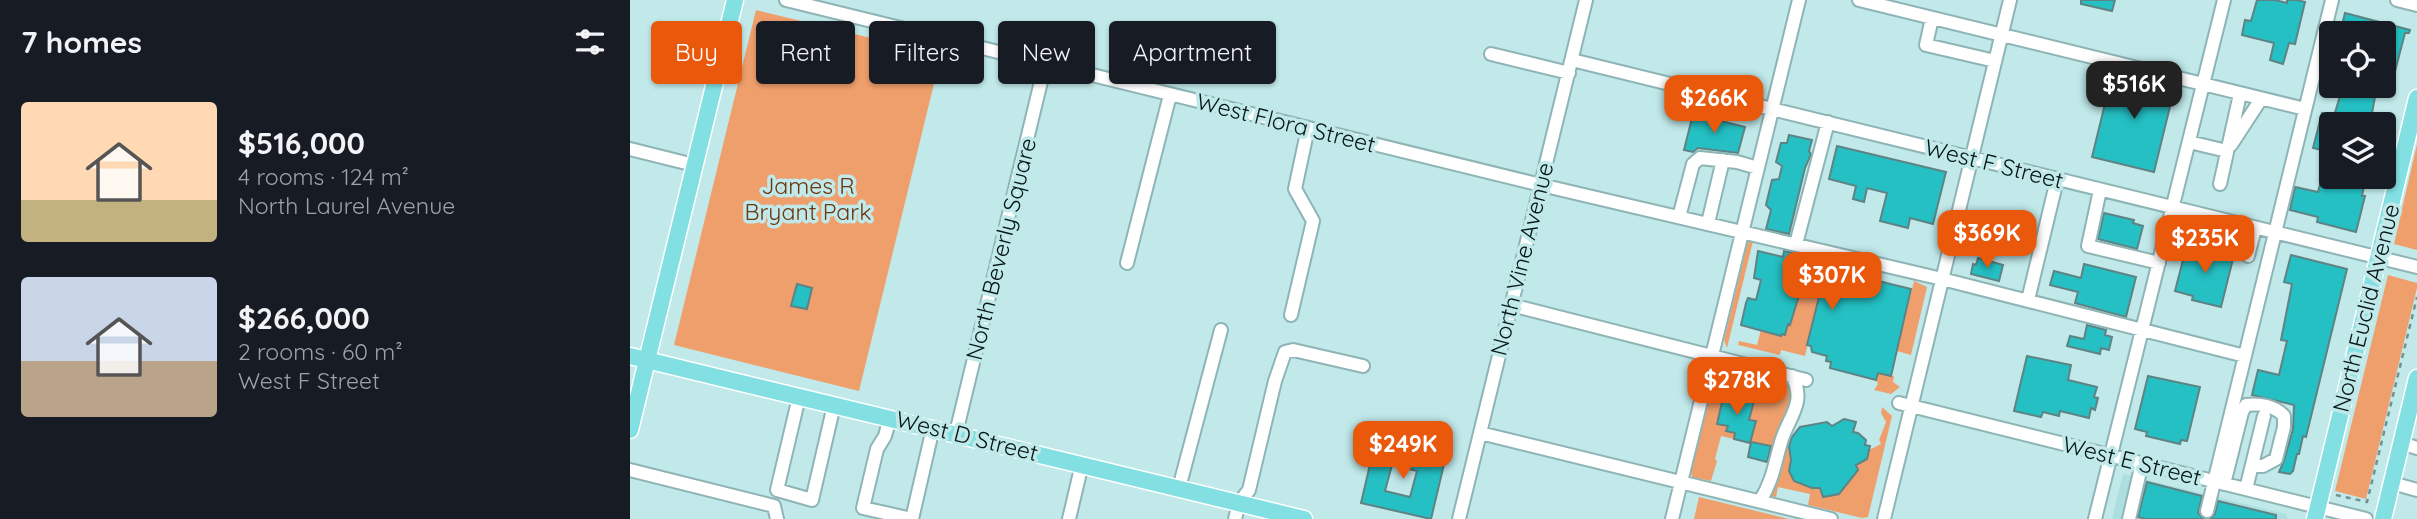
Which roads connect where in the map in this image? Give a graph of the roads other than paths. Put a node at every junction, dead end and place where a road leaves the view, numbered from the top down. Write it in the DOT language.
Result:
graph roads {
  1 [pos="735,0"];
  2 [pos="786,0"];
  3 [pos="1586,0"];
  4 [pos="1799,0"];
  5 [pos="1859,0"];
  6 [pos="2010,0"];
  7 [pos="2224,0"];
  8 [pos="2332,0"];
  9 [pos="2397,0"];
  10 [pos="2417,5"];
  11 [pos="1932,18"];
  12 [pos="2001,35"];
  13 [pos="998,53"];
  14 [pos="1491,54"];
  15 [pos="1572,60"];
  16 [pos="1995,61"];
  17 [pos="1569,73"];
  18 [pos="1095,77"];
  19 [pos="1040,84"];
  20 [pos="2203,85"];
  21 [pos="2240,94"];
  22 [pos="1170,95"];
  23 [pos="2417,98"];
  24 [pos="2261,99"];
  25 [pos="1773,108"];
  26 [pos="2305,109"];
  27 [pos="1828,122"];
  28 [pos="1308,128"];
  29 [pos="2189,142"];
  30 [pos="630,149"];
  31 [pos="2227,151"];
  32 [pos="1971,159"];
  33 [pos="1723,160"];
  34 [pos="694,165"];
  35 [pos="1758,168"];
  36 [pos="2057,180"];
  37 [pos="2220,184"];
  38 [pos="1541,185"];
  39 [pos="2100,190"];
  40 [pos="2172,208"];
  41 [pos="1679,216"];
  42 [pos="1708,223"];
  43 [pos="2255,228"];
  44 [pos="1742,231"];
  45 [pos="2276,233"];
  46 [pos="1796,244"];
  47 [pos="2248,256"];
  48 [pos="2377,258"];
  49 [pos="2159,262"];
  50 [pos="1127,263"];
  51 [pos="2417,267"];
  52 [pos="1942,279"];
  53 [pos="2028,300"];
  54 [pos="1511,305"];
  55 [pos="1291,315"];
  56 [pos="2142,329"];
  57 [pos="1221,330"];
  58 [pos="1712,356"];
  59 [pos="2245,356"];
  60 [pos="638,358"];
  61 [pos="1363,366"];
  62 [pos="1792,376"];
  63 [pos="2417,379"];
  64 [pos="1806,380"];
  65 [pos="799,397"];
  66 [pos="1905,404"];
  67 [pos="834,405"];
  68 [pos="2264,416"];
  69 [pos="890,418"];
  70 [pos="933,428"];
  71 [pos="630,430"];
  72 [pos="956,433"];
  73 [pos="1480,433"];
  74 [pos="2409,446"];
  75 [pos="2111,456"];
  76 [pos="2142,463"];
  77 [pos="1082,464"];
  78 [pos="2252,466"];
  79 [pos="630,470"];
  80 [pos="1681,481"];
  81 [pos="2219,483"];
  82 [pos="2392,483"];
  83 [pos="1179,488"];
  84 [pos="2246,489"];
  85 [pos="2417,489"];
  86 [pos="1760,501"];
  87 [pos="1237,511"];
  88 [pos="2316,513"];
  89 [pos="2206,516"];
  90 [pos="777,519"];
  91 [pos="1069,519"];
  92 [pos="1304,519"];
  93 [pos="1459,519"];
  94 [pos="1672,519"];
  95 [pos="1831,519"];
  96 [pos="1884,519"];
  97 [pos="2095,519"];
  98 [pos="2129,519"];
  99 [pos="2365,519"];
  100 [pos="2383,519"];
  1 -- 34 [label="main road"];
  2 -- 13 [label="street, West Flora Street"];
  3 -- 15 [label="street, North Vine Avenue"];
  4 -- 25 [label="street"];
  5 -- 11 [label="street"];
  6 -- 12 [label="street"];
  7 -- 20 [label="street"];
  8 -- 26 [label="street"];
  9 -- 10 [label="street"];
  11 -- 12 [label="street"];
  11 -- 16 [label="street"];
  12 -- 16 [label="street"];
  12 -- 20 [label="street"];
  14 -- 17 [label="street"];
  15 -- 17 [label="street, North Vine Avenue"];
  15 -- 25 [label="street, West F Street"];
  16 -- 32 [label="street"];
  17 -- 38 [label="street, North Vine Avenue"];
  18 -- 22 [label="street, West Flora Street"];
  19 -- 72 [label="street, North Beverly Square"];
  20 -- 21 [label="street"];
  20 -- 29 [label="street"];
  21 -- 24 [label="street"];
  21 -- 31 [label="street"];
  22 -- 28 [label="street, West Flora Street"];
  22 -- 50 [label="street"];
  23 -- 48 [label="main road, North Euclid Avenue"];
  24 -- 26 [label="street"];
  24 -- 31 [label="street"];
  25 -- 27 [label="street, West F Street"];
  25 -- 35 [label="street"];
  26 -- 45 [label="street"];
  27 -- 32 [label="street, West F Street"];
  27 -- 46 [label="street"];
  28 -- 38 [label="street, West Flora Street"];
  28 -- 55 [label="street"];
  29 -- 31 [label="street"];
  29 -- 40 [label="street"];
  30 -- 34 [label="street"];
  31 -- 37 [label="street"];
  32 -- 36 [label="street, West F Street"];
  32 -- 52 [label="street"];
  33 -- 35 [label="street"];
  33 -- 41 [label="street"];
  33 -- 42 [label="street"];
  34 -- 60 [label="main road"];
  35 -- 44 [label="street"];
  36 -- 39 [label="street, West F Street"];
  36 -- 53 [label="street"];
  38 -- 41 [label="street, West Flora Street"];
  38 -- 54 [label="street, North Vine Avenue"];
  39 -- 40 [label="street, West F Street"];
  39 -- 49 [label="street"];
  40 -- 43 [label="street, West F Street"];
  40 -- 49 [label="street"];
  41 -- 42 [label="street, West Flora Street"];
  42 -- 44 [label="street, West Flora Street"];
  43 -- 45 [label="street, West F Street"];
  43 -- 47 [label="street"];
  44 -- 46 [label="street, West Flora Street"];
  44 -- 58 [label="street"];
  45 -- 48 [label="street, West F Street"];
  45 -- 59 [label="street"];
  46 -- 52 [label="street, West Flora Street"];
  48 -- 51 [label="street, West F Street"];
  48 -- 88 [label="main road, North Euclid Avenue"];
  49 -- 56 [label="street"];
  52 -- 53 [label="street, West Flora Street"];
  52 -- 66 [label="street"];
  53 -- 56 [label="street, West Flora Street"];
  54 -- 58 [label="street"];
  54 -- 73 [label="street, North Vine Avenue"];
  56 -- 59 [label="street, West Flora Street"];
  56 -- 75 [label="street"];
  57 -- 83 [label="street"];
  58 -- 62 [label="street"];
  58 -- 80 [label="street"];
  59 -- 81 [label="street"];
  60 -- 65 [label="main road, West D Street"];
  60 -- 71 [label="main road"];
  61 -- 87 [label="street"];
  62 -- 64 [label="street"];
  62 -- 86 [label="street"];
  63 -- 74 [label="main road"];
  65 -- 67 [label="main road, West D Street"];
  65 -- 67 [label="street"];
  66 -- 75 [label="street, West E Street"];
  66 -- 96 [label="street"];
  67 -- 69 [label="main road, West D Street"];
  68 -- 78 [label="street"];
  69 -- 70 [label="main road, West D Street"];
  69 -- 70 [label="street"];
  70 -- 72 [label="main road, West D Street"];
  72 -- 77 [label="main road, West D Street"];
  73 -- 80 [label="street"];
  73 -- 93 [label="street, North Vine Avenue"];
  74 -- 82 [label="main road"];
  75 -- 76 [label="street, West E Street"];
  75 -- 97 [label="street"];
  76 -- 81 [label="street, West E Street"];
  76 -- 98 [label="street"];
  77 -- 83 [label="main road, West D Street"];
  77 -- 91 [label="street"];
  78 -- 81 [label="street"];
  78 -- 84 [label="street"];
  79 -- 90 [label="street"];
  80 -- 86 [label="street"];
  80 -- 94 [label="street"];
  81 -- 84 [label="street, West E Street"];
  81 -- 89 [label="street"];
  82 -- 85 [label="street"];
  82 -- 100 [label="main road"];
  83 -- 87 [label="main road, West D Street"];
  84 -- 88 [label="street, West E Street"];
  86 -- 95 [label="street"];
  87 -- 92 [label="main road, West D Street"];
  88 -- 99 [label="street, West E Street"];
}
